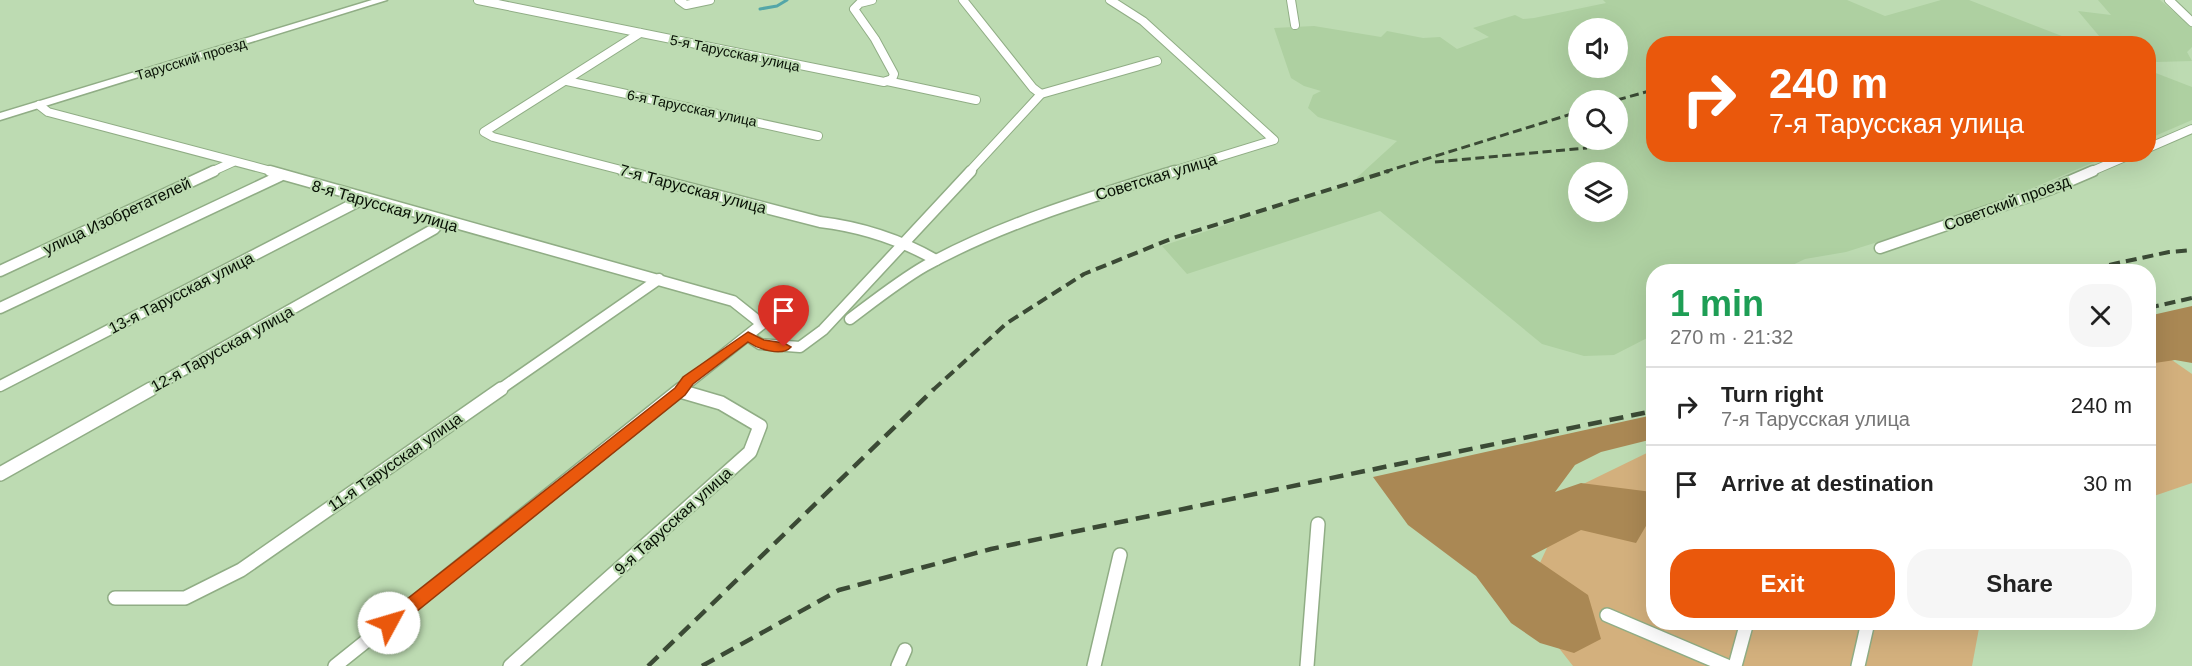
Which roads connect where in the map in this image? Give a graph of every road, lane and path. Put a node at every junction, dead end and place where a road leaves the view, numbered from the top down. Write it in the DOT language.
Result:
graph roads {
  1 [pos="382,0"];
  2 [pos="478,0"];
  3 [pos="710,0"];
  4 [pos="872,0"];
  5 [pos="963,0"];
  6 [pos="1110,0"];
  7 [pos="1291,0"];
  8 [pos="2169,0"];
  9 [pos="682,2"];
  10 [pos="2192,22"];
  11 [pos="1295,25"];
  12 [pos="640,33"];
  13 [pos="1157,61"];
  14 [pos="567,81"];
  15 [pos="887,81"];
  16 [pos="1041,94"];
  17 [pos="976,100"];
  18 [pos="39,105"];
  19 [pos="0,117"];
  20 [pos="2192,129"];
  21 [pos="818,136"];
  22 [pos="2156,145"];
  23 [pos="233,162"];
  24 [pos="2113,162"];
  25 [pos="280,176"];
  26 [pos="363,200"];
  27 [pos="441,221"];
  28 [pos="904,242"];
  29 [pos="1880,248"];
  30 [pos="936,260"];
  31 [pos="0,271"];
  32 [pos="659,279"];
  33 [pos="0,308"];
  34 [pos="850,319"];
  35 [pos="748,336"];
  36 [pos="0,386"];
  37 [pos="680,391"];
  38 [pos="0,474"];
  39 [pos="1318,524"];
  40 [pos="1120,555"];
  41 [pos="115,598"];
  42 [pos="1607,615"];
  43 [pos="1745,630"];
  44 [pos="1866,630"];
  45 [pos="905,650"];
  46 [pos="335,666"];
  47 [pos="510,666"];
  48 [pos="898,666"];
  49 [pos="1094,666"];
  50 [pos="1307,666"];
  51 [pos="1727,666"];
  52 [pos="1735,666"];
  53 [pos="1858,666"];
  1 -- 18 [label="street, Тарусский проезд"];
  2 -- 12 [label="street, 5-я Тарусская улица"];
  3 -- 9 [label="street"];
  4 -- 15 [label="street"];
  5 -- 16 [label="street"];
  6 -- 30 [label="street, Советская улица"];
  7 -- 11 [label="street"];
  8 -- 10 [label="street"];
  12 -- 14 [label="street"];
  12 -- 15 [label="street, 5-я Тарусская улица"];
  13 -- 16 [label="street"];
  14 -- 21 [label="street, 6-я Тарусская улица"];
  14 -- 28 [label="street, 7-я Тарусская улица"];
  15 -- 17 [label="street, 5-я Тарусская улица"];
  16 -- 28 [label="street"];
  18 -- 19 [label="street, Тарусский проезд"];
  18 -- 23 [label="street, 8-я Тарусская улица"];
  20 -- 22 [label="street"];
  23 -- 25 [label="street, 8-я Тарусская улица"];
  23 -- 31 [label="street, улица Изобретателей"];
  24 -- 29 [label="street, Советский проезд"];
  25 -- 26 [label="street, 8-я Тарусская улица"];
  25 -- 33 [label="street"];
  26 -- 27 [label="street, 8-я Тарусская улица"];
  26 -- 36 [label="street, 13-я Тарусская улица"];
  27 -- 32 [label="street, 8-я Тарусская улица"];
  27 -- 38 [label="street, 12-я Тарусская улица"];
  28 -- 30 [label="street, 7-я Тарусская улица"];
  28 -- 35 [label="street"];
  30 -- 34 [label="street, Советская улица"];
  32 -- 35 [label="street, 8-я Тарусская улица"];
  32 -- 41 [label="street, 11-я Тарусская улица"];
  35 -- 37 [label="street"];
  37 -- 46 [label="street"];
  37 -- 47 [label="street, 9-я Тарусская улица"];
  39 -- 50 [label="street"];
  40 -- 49 [label="street"];
  42 -- 51 [label="street"];
  43 -- 52 [label="street"];
  44 -- 53 [label="street"];
  45 -- 48 [label="street"];
}
